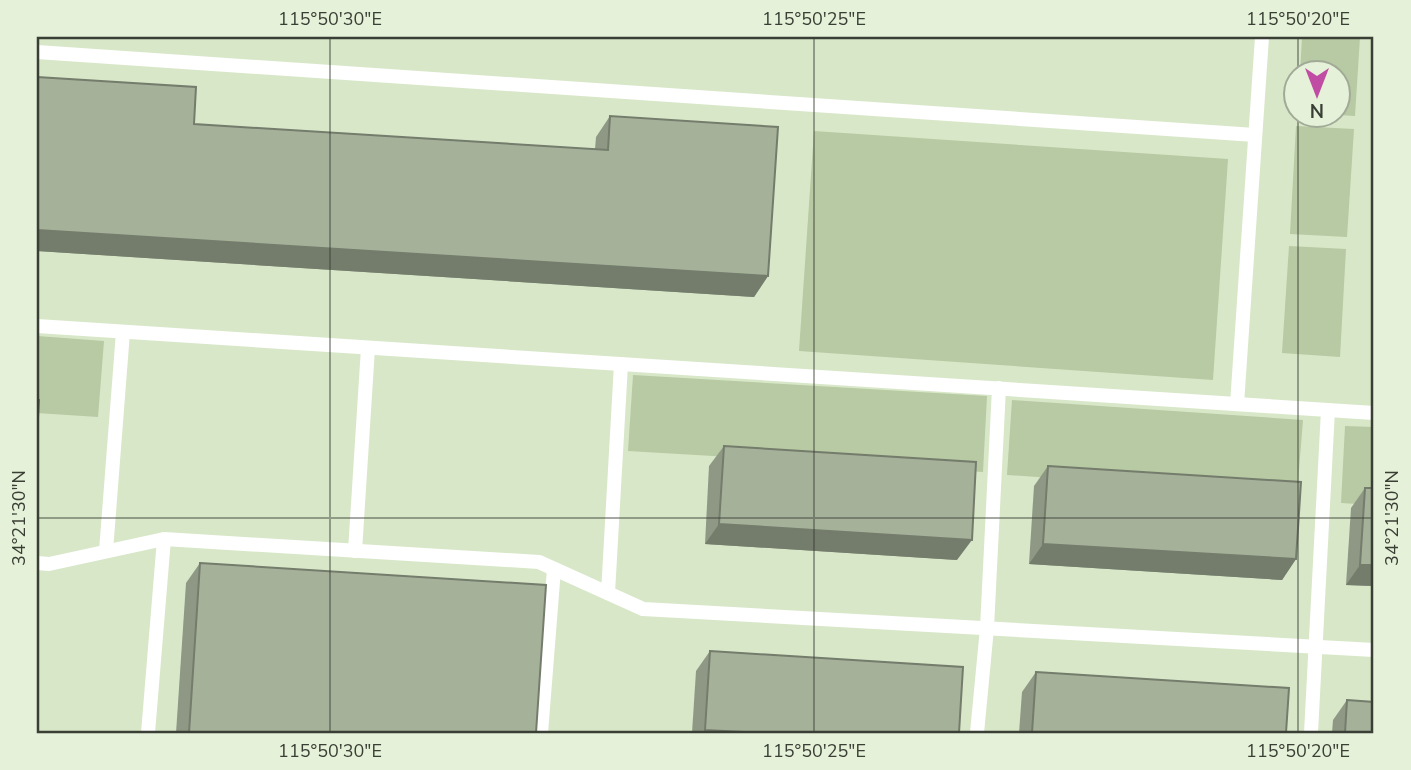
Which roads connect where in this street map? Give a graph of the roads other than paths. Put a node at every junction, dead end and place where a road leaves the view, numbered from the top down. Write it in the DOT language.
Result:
graph roads {
  1 [pos="1262,37"];
  2 [pos="37,52"];
  3 [pos="1255,135"];
  4 [pos="37,326"];
  5 [pos="123,332"];
  6 [pos="368,348"];
  7 [pos="621,364"];
  8 [pos="999,388"];
  9 [pos="1237,404"];
  10 [pos="1328,410"];
  11 [pos="1374,413"];
  12 [pos="164,539"];
  13 [pos="106,551"];
  14 [pos="355,551"];
  15 [pos="37,563"];
  16 [pos="554,569"];
  17 [pos="608,593"];
  18 [pos="987,628"];
  19 [pos="1317,647"];
  20 [pos="1374,650"];
  21 [pos="148,733"];
  22 [pos="541,733"];
  23 [pos="977,733"];
  24 [pos="1311,733"];
  1 -- 3 [label="lane"];
  2 -- 3 [label="lane"];
  3 -- 9 [label="lane"];
  4 -- 5 [label="lane"];
  5 -- 6 [label="lane"];
  5 -- 13 [label="lane"];
  6 -- 7 [label="lane"];
  6 -- 14 [label="lane"];
  7 -- 8 [label="lane"];
  7 -- 17 [label="lane"];
  8 -- 9 [label="lane"];
  8 -- 18 [label="lane"];
  9 -- 10 [label="lane"];
  10 -- 11 [label="lane"];
  10 -- 19 [label="lane"];
  12 -- 13 [label="lane"];
  12 -- 14 [label="lane"];
  12 -- 21 [label="lane"];
  13 -- 15 [label="lane"];
  14 -- 16 [label="lane"];
  16 -- 17 [label="lane"];
  16 -- 22 [label="lane"];
  17 -- 18 [label="lane"];
  18 -- 19 [label="lane"];
  18 -- 23 [label="lane"];
  19 -- 20 [label="lane"];
  19 -- 24 [label="lane"];
}
